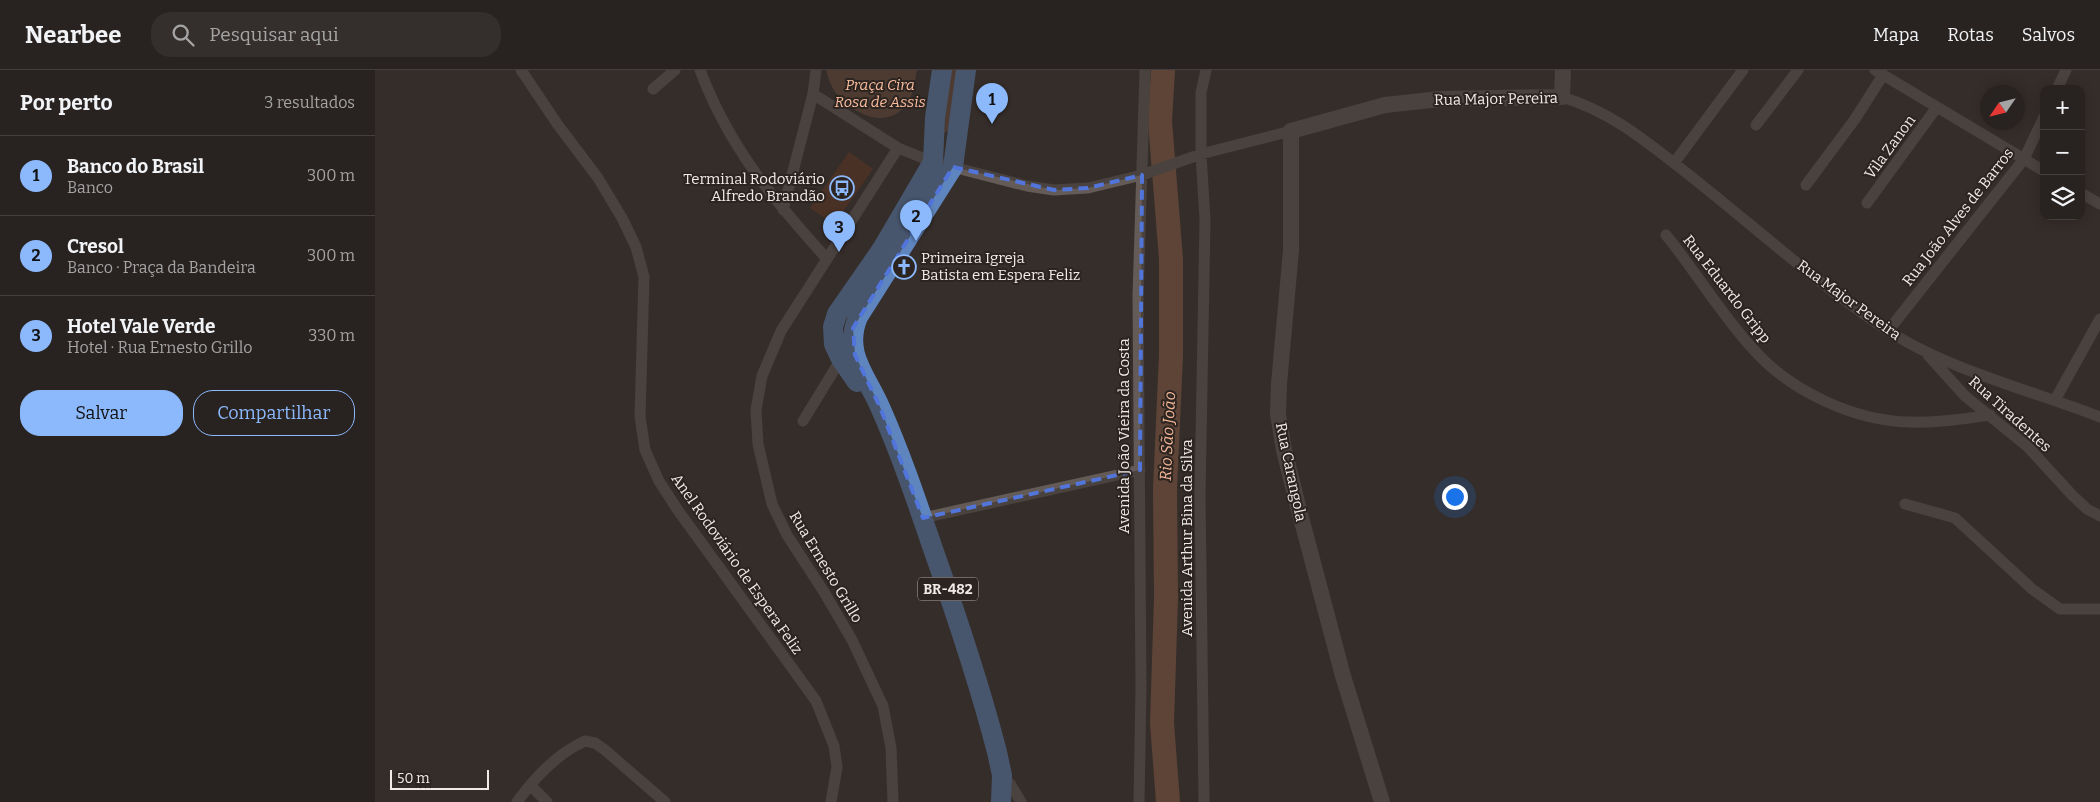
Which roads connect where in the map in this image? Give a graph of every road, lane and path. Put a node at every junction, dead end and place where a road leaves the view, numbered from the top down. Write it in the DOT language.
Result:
graph roads {
  1 [pos="521,70"];
  2 [pos="675,70"];
  3 [pos="700,70"];
  4 [pos="816,70"];
  5 [pos="942,70"];
  6 [pos="966,70"];
  7 [pos="1145,70"];
  8 [pos="1205,70"];
  9 [pos="1563,70"];
  10 [pos="1743,70"];
  11 [pos="1798,70"];
  12 [pos="2065,70"];
  13 [pos="1879,72"];
  14 [pos="2059,85"];
  15 [pos="653,89"];
  16 [pos="813,94"];
  17 [pos="1562,98"];
  18 [pos="1937,107"];
  19 [pos="1756,125"];
  20 [pos="2040,126"];
  21 [pos="1291,131"];
  22 [pos="898,148"];
  23 [pos="1201,154"];
  24 [pos="2024,160"];
  25 [pos="933,162"];
  26 [pos="1674,163"];
  27 [pos="953,167"];
  28 [pos="2040,169"];
  29 [pos="1146,174"];
  30 [pos="1806,185"];
  31 [pos="2085,195"];
  32 [pos="1867,203"];
  33 [pos="2100,204"];
  34 [pos="783,210"];
  35 [pos="1666,235"];
  36 [pos="827,259"];
  37 [pos="2100,320"];
  38 [pos="1888,331"];
  39 [pos="1925,352"];
  40 [pos="841,359"];
  41 [pos="2055,400"];
  42 [pos="880,407"];
  43 [pos="1989,416"];
  44 [pos="2100,417"];
  45 [pos="803,421"];
  46 [pos="1140,470"];
  47 [pos="1905,504"];
  48 [pos="2100,516"];
  49 [pos="923,518"];
  50 [pos="2100,609"];
  51 [pos="1001,775"];
  52 [pos="530,785"];
  53 [pos="517,802"];
  54 [pos="547,802"];
  55 [pos="665,802"];
  56 [pos="831,802"];
  57 [pos="893,802"];
  58 [pos="1001,802"];
  59 [pos="1021,802"];
  60 [pos="1139,802"];
  61 [pos="1204,802"];
  62 [pos="1381,802"];
  1 -- 56 [label="street, Anel Rodoviário de Espera Feliz"];
  2 -- 15 [label="street"];
  3 -- 34 [label="street"];
  4 -- 16 [label="street"];
  5 -- 25 [label="highway, BR-482"];
  6 -- 27 [label="highway, BR-482"];
  7 -- 29 [label="street, Avenida João Vieira da Costa"];
  8 -- 23 [label="street, Avenida Arthur Bina da Silva"];
  9 -- 17 [label="street"];
  10 -- 26 [label="street"];
  11 -- 19 [label="street"];
  12 -- 14 [label="street"];
  13 -- 18 [label="street"];
  13 -- 30 [label="street"];
  16 -- 22 [label="street"];
  16 -- 34 [label="street"];
  17 -- 21 [label="street, Rua Major Pereira"];
  17 -- 26 [label="street, Rua Major Pereira"];
  18 -- 24 [label="street"];
  18 -- 32 [label="street, Vila Zanon"];
  20 -- 24 [label="street, Rua João Alves de Barros"];
  21 -- 23 [label="street, Rua Major Pereira"];
  21 -- 62 [label="street, Rua Carangola"];
  22 -- 25 [label="street"];
  22 -- 36 [label="street, Rua Ernesto Grillo"];
  23 -- 29 [label="street, Rua Major Pereira"];
  23 -- 61 [label="street, Avenida Arthur Bina da Silva"];
  24 -- 28 [label="street"];
  24 -- 38 [label="street, Rua João Alves de Barros"];
  25 -- 27 [label="street, Rua Major Pereira"];
  25 -- 40 [label="highway, BR-482"];
  26 -- 38 [label="street, Rua Major Pereira"];
  27 -- 29 [label="street, Rua Major Pereira"];
  27 -- 42 [label="highway, BR-482"];
  29 -- 46 [label="street, Avenida João Vieira da Costa"];
  31 -- 33 [label="street"];
  34 -- 36 [label="street"];
  35 -- 43 [label="street, Rua Eduardo Gripp"];
  36 -- 57 [label="street, Rua Ernesto Grillo"];
  37 -- 41 [label="street"];
  38 -- 39 [label="street, Rua Major Pereira"];
  39 -- 41 [label="street, Rua Major Pereira"];
  39 -- 43 [label="street, Rua Tiradentes"];
  40 -- 42 [label="highway, BR-482"];
  40 -- 45 [label="street"];
  41 -- 44 [label="street, Rua Major Pereira"];
  42 -- 49 [label="highway, BR-482"];
  43 -- 48 [label="street, Rua Tiradentes"];
  46 -- 49 [label="street"];
  46 -- 60 [label="street, Avenida João Vieira da Costa"];
  47 -- 50 [label="street"];
  49 -- 51 [label="highway, BR-482"];
  51 -- 58 [label="highway, BR-482"];
  51 -- 59 [label="street"];
  52 -- 53 [label="street"];
  52 -- 54 [label="street"];
  52 -- 55 [label="street"];
}
